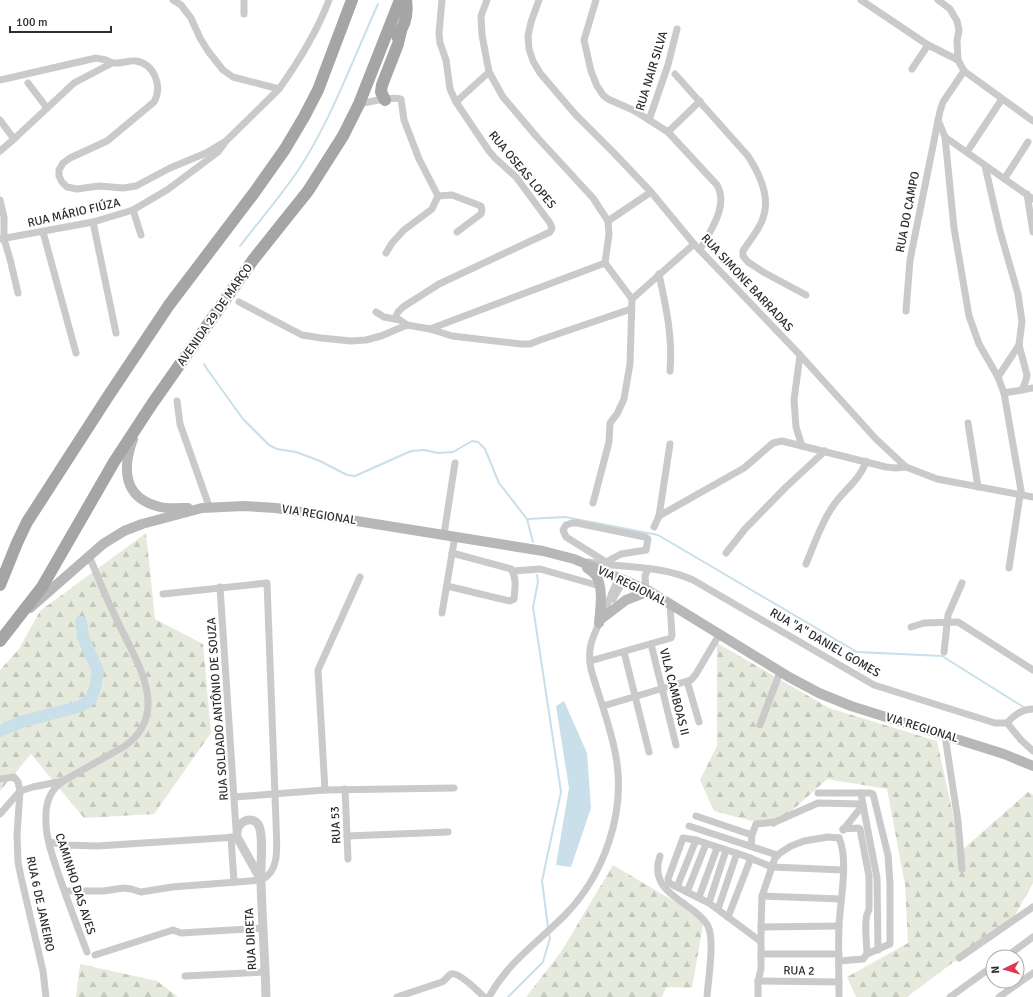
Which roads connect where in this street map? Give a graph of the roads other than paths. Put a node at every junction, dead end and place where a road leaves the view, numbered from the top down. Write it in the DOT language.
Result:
graph roads {
  1 [pos="173,0"];
  2 [pos="244,0"];
  3 [pos="329,0"];
  4 [pos="400,0"];
  5 [pos="406,0"];
  6 [pos="442,0"];
  7 [pos="487,0"];
  8 [pos="539,0"];
  9 [pos="596,0"];
  10 [pos="861,0"];
  11 [pos="938,0"];
  12 [pos="351,2"];
  13 [pos="244,14"];
  14 [pos="677,29"];
  15 [pos="401,31"];
  16 [pos="928,45"];
  17 [pos="377,58"];
  18 [pos="958,60"];
  19 [pos="112,63"];
  20 [pos="912,69"];
  21 [pos="964,71"];
  22 [pos="489,72"];
  23 [pos="675,74"];
  24 [pos="0,80"];
  25 [pos="28,83"];
  26 [pos="279,89"];
  27 [pos="1002,99"];
  28 [pos="385,100"];
  29 [pos="700,101"];
  30 [pos="456,102"];
  31 [pos="359,104"];
  32 [pos="47,108"];
  33 [pos="938,119"];
  34 [pos="0,120"];
  35 [pos="649,120"];
  36 [pos="1033,120"];
  37 [pos="668,132"];
  38 [pos="945,137"];
  39 [pos="14,139"];
  40 [pos="226,141"];
  41 [pos="1028,142"];
  42 [pos="0,151"];
  43 [pos="967,152"];
  44 [pos="986,166"];
  45 [pos="1005,178"];
  46 [pos="651,192"];
  47 [pos="438,196"];
  48 [pos="1030,196"];
  49 [pos="0,200"];
  50 [pos="133,210"];
  51 [pos="608,221"];
  52 [pos="92,222"];
  53 [pos="43,232"];
  54 [pos="457,232"];
  55 [pos="1033,232"];
  56 [pos="141,235"];
  57 [pos="2,239"];
  58 [pos="694,244"];
  59 [pos="700,250"];
  60 [pos="386,253"];
  61 [pos="605,263"];
  62 [pos="660,274"];
  63 [pos="18,292"];
  64 [pos="806,295"];
  65 [pos="632,299"];
  66 [pos="239,302"];
  67 [pos="631,309"];
  68 [pos="906,311"];
  69 [pos="376,312"];
  70 [pos="395,318"];
  71 [pos="407,325"];
  72 [pos="430,329"];
  73 [pos="116,333"];
  74 [pos="1019,345"];
  75 [pos="76,353"];
  76 [pos="800,355"];
  77 [pos="670,371"];
  78 [pos="998,377"];
  79 [pos="1033,388"];
  80 [pos="1022,390"];
  81 [pos="1004,393"];
  82 [pos="177,401"];
  83 [pos="968,423"];
  84 [pos="137,426"];
  85 [pos="670,444"];
  86 [pos="802,446"];
  87 [pos="825,451"];
  88 [pos="866,462"];
  89 [pos="455,463"];
  90 [pos="906,467"];
  91 [pos="978,487"];
  92 [pos="1021,495"];
  93 [pos="1033,497"];
  94 [pos="593,503"];
  95 [pos="205,507"];
  96 [pos="659,516"];
  97 [pos="654,528"];
  98 [pos="444,534"];
  99 [pos="455,536"];
  100 [pos="452,552"];
  101 [pos="726,553"];
  102 [pos="89,556"];
  103 [pos="576,560"];
  104 [pos="606,563"];
  105 [pos="806,564"];
  106 [pos="1009,568"];
  107 [pos="648,569"];
  108 [pos="513,571"];
  109 [pos="360,577"];
  110 [pos="621,579"];
  111 [pos="962,583"];
  112 [pos="0,585"];
  113 [pos="447,586"];
  114 [pos="600,586"];
  115 [pos="220,587"];
  116 [pos="647,591"];
  117 [pos="163,594"];
  118 [pos="670,605"];
  119 [pos="442,613"];
  120 [pos="601,618"];
  121 [pos="947,622"];
  122 [pos="14,623"];
  123 [pos="911,628"];
  124 [pos="719,635"];
  125 [pos="0,641"];
  126 [pos="651,644"];
  127 [pos="624,652"];
  128 [pos="944,652"];
  129 [pos="590,661"];
  130 [pos="1033,670"];
  131 [pos="780,672"];
  132 [pos="689,680"];
  133 [pos="662,688"];
  134 [pos="635,696"];
  135 [pos="602,706"];
  136 [pos="1031,709"];
  137 [pos="699,722"];
  138 [pos="1007,723"];
  139 [pos="760,725"];
  140 [pos="945,736"];
  141 [pos="676,745"];
  142 [pos="649,752"];
  143 [pos="1033,752"];
  144 [pos="1033,766"];
  145 [pos="0,780"];
  146 [pos="63,781"];
  147 [pos="454,788"];
  148 [pos="345,789"];
  149 [pos="325,790"];
  150 [pos="20,791"];
  151 [pos="818,793"];
  152 [pos="861,793"];
  153 [pos="275,794"];
  154 [pos="235,797"];
  155 [pos="863,805"];
  156 [pos="0,814"];
  157 [pos="696,816"];
  158 [pos="689,826"];
  159 [pos="844,829"];
  160 [pos="448,832"];
  161 [pos="235,834"];
  162 [pos="752,835"];
  163 [pos="347,836"];
  164 [pos="839,838"];
  165 [pos="696,840"];
  166 [pos="49,842"];
  167 [pos="706,844"];
  168 [pos="751,845"];
  169 [pos="717,848"];
  170 [pos="726,850"];
  171 [pos="737,853"];
  172 [pos="777,855"];
  173 [pos="660,856"];
  174 [pos="750,858"];
  175 [pos="348,859"];
  176 [pos="772,867"];
  177 [pos="962,869"];
  178 [pos="843,870"];
  179 [pos="261,880"];
  180 [pos="234,882"];
  181 [pos="677,887"];
  182 [pos="65,891"];
  183 [pos="688,892"];
  184 [pos="762,896"];
  185 [pos="699,897"];
  186 [pos="841,898"];
  187 [pos="708,903"];
  188 [pos="1033,907"];
  189 [pos="718,909"];
  190 [pos="728,917"];
  191 [pos="839,926"];
  192 [pos="761,927"];
  193 [pos="263,928"];
  194 [pos="1033,937"];
  195 [pos="760,941"];
  196 [pos="1017,949"];
  197 [pos="878,950"];
  198 [pos="87,952"];
  199 [pos="761,954"];
  200 [pos="867,954"];
  201 [pos="95,955"];
  202 [pos="839,958"];
  203 [pos="960,958"];
  204 [pos="265,972"];
  205 [pos="985,972"];
  206 [pos="1033,973"];
  207 [pos="185,976"];
  208 [pos="758,982"];
  209 [pos="838,982"];
  210 [pos="46,997"];
  211 [pos="266,997"];
  212 [pos="397,997"];
  213 [pos="484,997"];
  214 [pos="489,997"];
  215 [pos="707,997"];
  216 [pos="758,997"];
  217 [pos="838,997"];
  218 [pos="950,997"];
  219 [pos="999,997"];
  1 -- 26 [label="street"];
  2 -- 13 [label="street"];
  3 -- 26 [label="street"];
  4 -- 17 [label="main road, AVENIDA 29 DE MARÇO"];
  5 -- 15 [label="main road"];
  6 -- 30 [label="street, RUA OSEAS LOPES"];
  7 -- 22 [label="street"];
  8 -- 46 [label="street, RUA SIMONE BARRADAS"];
  9 -- 35 [label="street"];
  10 -- 16 [label="street"];
  11 -- 18 [label="street"];
  12 -- 112 [label="main road"];
  14 -- 35 [label="street, RUA NAIR SILVA"];
  15 -- 17 [label="main road"];
  15 -- 28 [label="main road"];
  16 -- 18 [label="street"];
  16 -- 20 [label="street"];
  17 -- 31 [label="main road, AVENIDA 29 DE MARÇO"];
  18 -- 21 [label="street"];
  19 -- 24 [label="street"];
  19 -- 32 [label="street"];
  19 -- 40 [label="street"];
  21 -- 27 [label="street"];
  21 -- 33 [label="street, RUA DO CAMPO"];
  22 -- 30 [label="street"];
  22 -- 51 [label="street"];
  23 -- 29 [label="street, RUA NAIR SILVA"];
  25 -- 32 [label="street"];
  26 -- 40 [label="street"];
  27 -- 36 [label="street"];
  27 -- 43 [label="street"];
  28 -- 31 [label="street"];
  28 -- 47 [label="street"];
  29 -- 37 [label="street"];
  29 -- 64 [label="street, RUA NAIR SILVA"];
  30 -- 70 [label="street, RUA OSEAS LOPES"];
  31 -- 84 [label="main road, AVENIDA 29 DE MARÇO"];
  32 -- 39 [label="street"];
  33 -- 38 [label="street"];
  33 -- 68 [label="street, RUA DO CAMPO"];
  34 -- 39 [label="street"];
  35 -- 37 [label="street"];
  37 -- 59 [label="street"];
  38 -- 43 [label="street"];
  38 -- 78 [label="street"];
  39 -- 42 [label="street"];
  40 -- 50 [label="street, RUA MÁRIO FIÚZA"];
  41 -- 45 [label="street"];
  43 -- 44 [label="street"];
  44 -- 45 [label="street"];
  44 -- 74 [label="street"];
  45 -- 48 [label="street"];
  46 -- 51 [label="street"];
  46 -- 58 [label="street, RUA SIMONE BARRADAS"];
  47 -- 54 [label="street"];
  47 -- 60 [label="street"];
  48 -- 55 [label="street"];
  49 -- 57 [label="street"];
  50 -- 52 [label="street, RUA MÁRIO FIÚZA"];
  50 -- 56 [label="street"];
  51 -- 61 [label="street"];
  52 -- 53 [label="street, RUA MÁRIO FIÚZA"];
  52 -- 73 [label="street"];
  53 -- 57 [label="street, RUA MÁRIO FIÚZA"];
  53 -- 75 [label="street"];
  57 -- 63 [label="street"];
  58 -- 59 [label="street, RUA SIMONE BARRADAS"];
  58 -- 62 [label="street"];
  59 -- 76 [label="street, RUA SIMONE BARRADAS"];
  61 -- 65 [label="street"];
  61 -- 72 [label="street"];
  62 -- 65 [label="street"];
  62 -- 77 [label="street"];
  65 -- 67 [label="street"];
  66 -- 71 [label="street"];
  67 -- 72 [label="street"];
  67 -- 94 [label="street"];
  69 -- 70 [label="street"];
  70 -- 71 [label="street"];
  71 -- 72 [label="street"];
  74 -- 78 [label="street"];
  74 -- 80 [label="street"];
  76 -- 86 [label="street"];
  76 -- 90 [label="street, RUA SIMONE BARRADAS"];
  78 -- 81 [label="street"];
  79 -- 80 [label="street"];
  80 -- 81 [label="street"];
  81 -- 92 [label="street"];
  82 -- 95 [label="street"];
  83 -- 91 [label="street"];
  84 -- 95 [label="main road, VIA REGIONAL"];
  84 -- 122 [label="main road, AVENIDA 29 DE MARÇO"];
  85 -- 96 [label="street"];
  86 -- 87 [label="street"];
  86 -- 96 [label="street"];
  87 -- 88 [label="street"];
  87 -- 101 [label="street"];
  88 -- 90 [label="street"];
  88 -- 105 [label="street"];
  89 -- 98 [label="street"];
  90 -- 91 [label="street, RUA SIMONE BARRADAS"];
  91 -- 92 [label="street, RUA SIMONE BARRADAS"];
  92 -- 93 [label="street, RUA SIMONE BARRADAS"];
  92 -- 106 [label="street"];
  95 -- 98 [label="main road, VIA REGIONAL"];
  95 -- 102 [label="main road, VIA REGIONAL"];
  96 -- 97 [label="street"];
  98 -- 99 [label="main road, VIA REGIONAL"];
  99 -- 100 [label="street"];
  99 -- 103 [label="main road, VIA REGIONAL"];
  100 -- 108 [label="street"];
  100 -- 113 [label="street"];
  102 -- 122 [label="main road, VIA REGIONAL"];
  102 -- 146 [label="street"];
  103 -- 104 [label="street, RUA \"A\" DANIEL GOMES"];
  103 -- 110 [label="main road, VIA REGIONAL"];
  103 -- 114 [label="main road"];
  104 -- 104 [label="street"];
  104 -- 107 [label="street, RUA \"A\" DANIEL GOMES"];
  107 -- 116 [label="street"];
  107 -- 138 [label="street, RUA \"A\" DANIEL GOMES"];
  108 -- 113 [label="street"];
  108 -- 114 [label="street"];
  109 -- 149 [label="street"];
  110 -- 116 [label="main road, VIA REGIONAL"];
  110 -- 120 [label="street"];
  111 -- 121 [label="street"];
  113 -- 119 [label="street"];
  114 -- 120 [label="main road"];
  115 -- 117 [label="street"];
  115 -- 153 [label="street"];
  115 -- 154 [label="street, RUA SOLDADO ANTÔNIO DE SOUZA"];
  116 -- 118 [label="main road, VIA REGIONAL"];
  116 -- 120 [label="main road"];
  118 -- 124 [label="main road, VIA REGIONAL"];
  118 -- 126 [label="street"];
  120 -- 129 [label="street"];
  121 -- 123 [label="street"];
  121 -- 128 [label="street"];
  121 -- 130 [label="street"];
  122 -- 125 [label="main road, VIA REGIONAL"];
  124 -- 131 [label="main road, VIA REGIONAL"];
  124 -- 132 [label="street"];
  126 -- 127 [label="street"];
  126 -- 133 [label="street, VILA CAMBOAS II"];
  127 -- 129 [label="street"];
  127 -- 134 [label="street"];
  129 -- 135 [label="street"];
  131 -- 139 [label="street"];
  131 -- 140 [label="main road, VIA REGIONAL"];
  132 -- 133 [label="street"];
  132 -- 137 [label="street"];
  133 -- 134 [label="street"];
  133 -- 141 [label="street, VILA CAMBOAS II"];
  134 -- 135 [label="street"];
  134 -- 142 [label="street"];
  135 -- 214 [label="street"];
  136 -- 138 [label="street"];
  138 -- 143 [label="street"];
  140 -- 144 [label="main road, VIA REGIONAL"];
  140 -- 177 [label="street"];
  145 -- 150 [label="street"];
  146 -- 150 [label="street"];
  146 -- 166 [label="street, CAMINHO DAS AVES"];
  147 -- 148 [label="street"];
  148 -- 149 [label="street"];
  148 -- 163 [label="street, RUA 53"];
  149 -- 153 [label="street"];
  150 -- 156 [label="street"];
  150 -- 210 [label="street, RUA 6 DE JANEIRO"];
  151 -- 152 [label="street"];
  152 -- 155 [label="street"];
  152 -- 197 [label="street"];
  153 -- 154 [label="street"];
  153 -- 179 [label="street"];
  154 -- 161 [label="street, RUA SOLDADO ANTÔNIO DE SOUZA"];
  155 -- 159 [label="street"];
  155 -- 162 [label="street"];
  155 -- 197 [label="street"];
  157 -- 162 [label="street"];
  158 -- 168 [label="street"];
  159 -- 164 [label="street"];
  159 -- 200 [label="street"];
  160 -- 163 [label="street"];
  161 -- 166 [label="street"];
  161 -- 179 [label="street, RUA DIRETA"];
  161 -- 179 [label="street, RUA DIRETA"];
  161 -- 180 [label="street, RUA SOLDADO ANTÔNIO DE SOUZA"];
  162 -- 168 [label="street"];
  163 -- 175 [label="street, RUA 53"];
  164 -- 172 [label="street"];
  164 -- 178 [label="street"];
  165 -- 167 [label="street"];
  165 -- 181 [label="street"];
  165 -- 181 [label="street"];
  166 -- 182 [label="street, CAMINHO DAS AVES"];
  167 -- 169 [label="street"];
  167 -- 183 [label="street"];
  168 -- 172 [label="street"];
  169 -- 170 [label="street"];
  169 -- 185 [label="street"];
  170 -- 171 [label="street"];
  170 -- 187 [label="street"];
  171 -- 174 [label="street"];
  171 -- 189 [label="street"];
  172 -- 176 [label="street"];
  173 -- 215 [label="street"];
  174 -- 176 [label="street"];
  174 -- 190 [label="street"];
  176 -- 178 [label="street"];
  176 -- 184 [label="street"];
  178 -- 186 [label="street"];
  179 -- 180 [label="street"];
  179 -- 193 [label="street, RUA DIRETA"];
  180 -- 182 [label="street"];
  181 -- 183 [label="street"];
  182 -- 198 [label="street, CAMINHO DAS AVES"];
  183 -- 185 [label="street"];
  184 -- 186 [label="street"];
  184 -- 192 [label="street"];
  185 -- 187 [label="street"];
  186 -- 191 [label="street"];
  187 -- 189 [label="street"];
  188 -- 203 [label="street"];
  189 -- 190 [label="street"];
  190 -- 195 [label="street"];
  191 -- 192 [label="street"];
  191 -- 202 [label="street"];
  192 -- 195 [label="street"];
  193 -- 201 [label="street"];
  193 -- 204 [label="street, RUA DIRETA"];
  194 -- 196 [label="street"];
  195 -- 199 [label="street"];
  197 -- 200 [label="street"];
  199 -- 202 [label="street"];
  199 -- 208 [label="street"];
  200 -- 202 [label="street"];
  202 -- 209 [label="street"];
  204 -- 207 [label="street"];
  204 -- 211 [label="street, RUA DIRETA"];
  205 -- 218 [label="street"];
  206 -- 219 [label="street"];
  208 -- 209 [label="street, RUA 2"];
  208 -- 216 [label="street"];
  209 -- 217 [label="street"];
  212 -- 213 [label="street"];
}
